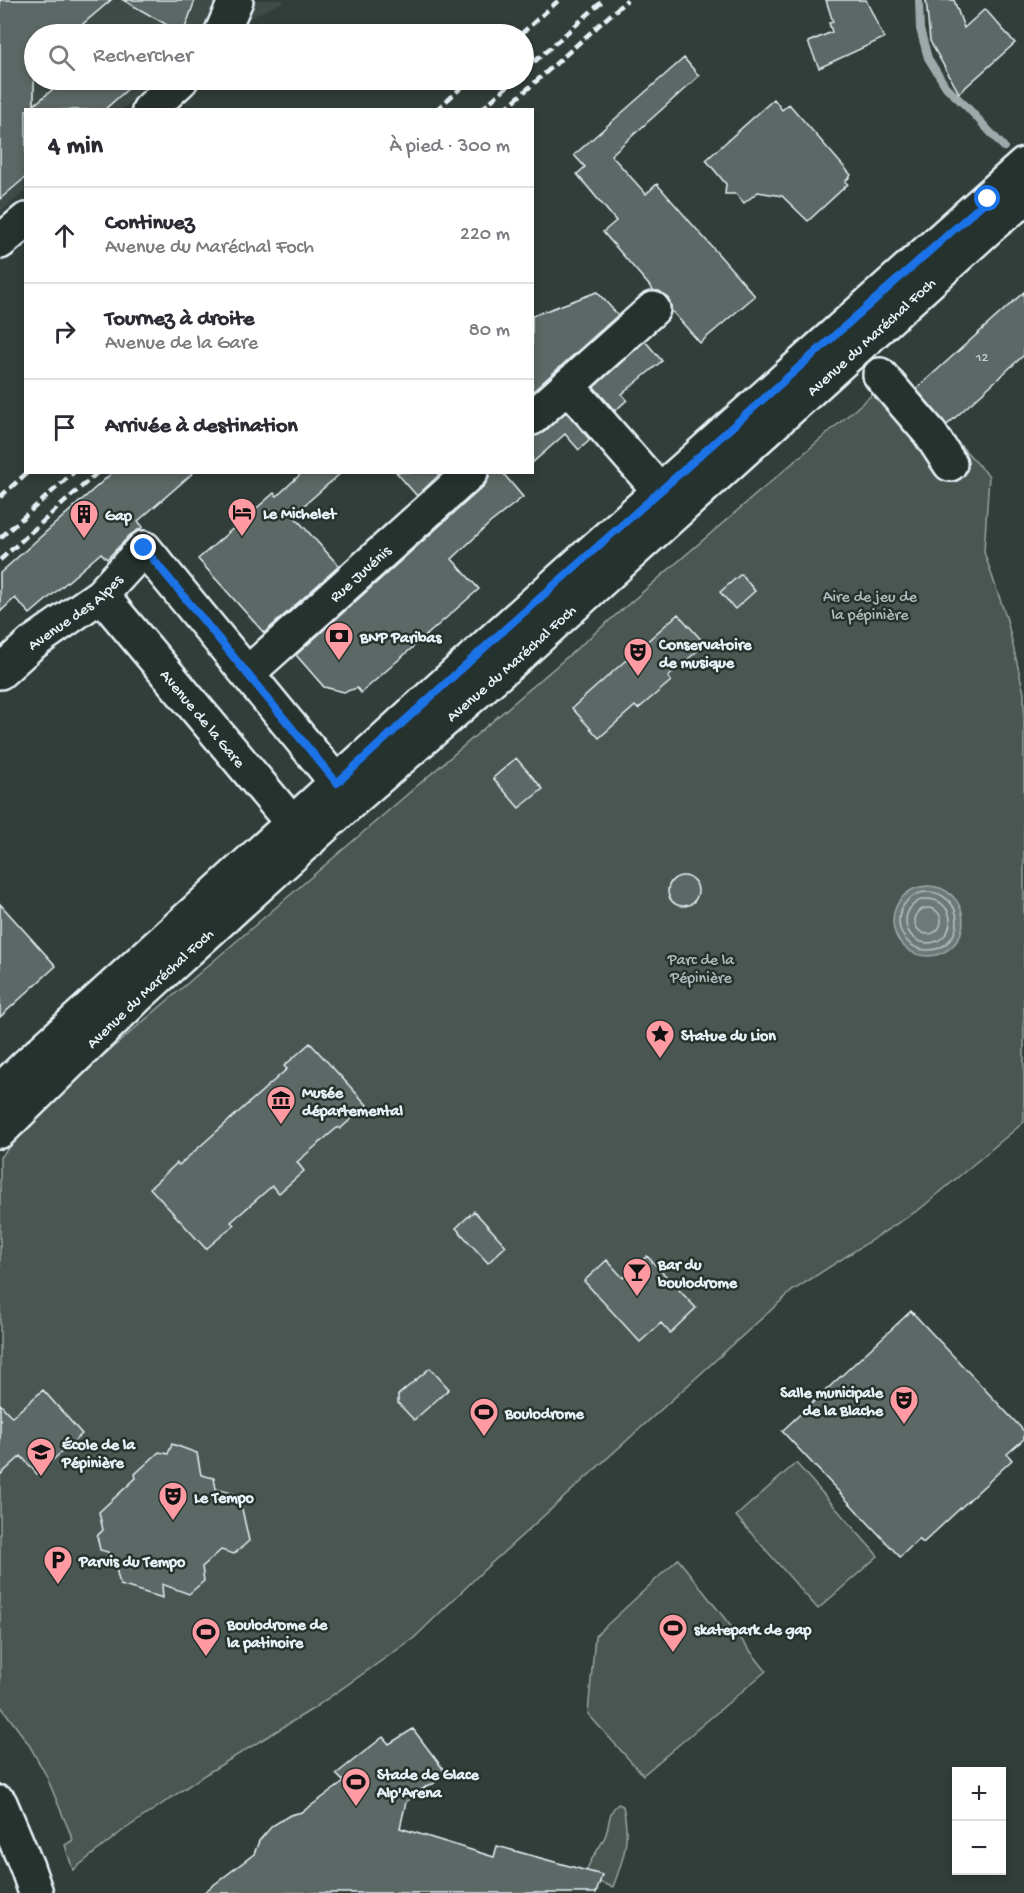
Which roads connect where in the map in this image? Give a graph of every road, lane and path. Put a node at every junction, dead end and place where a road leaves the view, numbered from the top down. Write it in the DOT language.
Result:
graph roads {
  1 [pos="236,0"];
  2 [pos="225,24"];
  3 [pos="170,90"];
  4 [pos="150,108"];
  5 [pos="1024,165"];
  6 [pos="1024,199"];
  7 [pos="24,222"];
  8 [pos="0,242"];
  9 [pos="652,309"];
  10 [pos="880,375"];
  11 [pos="568,386"];
  12 [pos="534,416"];
  13 [pos="950,464"];
  14 [pos="469,474"];
  15 [pos="668,501"];
  16 [pos="101,595"];
  17 [pos="0,672"];
  18 [pos="248,673"];
  19 [pos="345,791"];
  20 [pos="300,833"];
  21 [pos="0,1092"];
  22 [pos="0,1131"];
  23 [pos="0,1803"];
  24 [pos="36,1893"];
  1 -- 2 [label="main road"];
  3 -- 4 [label="main road"];
  5 -- 15 [label="main road, Avenue du Maréchal Foch"];
  6 -- 15 [label="main road, Avenue du Maréchal Foch"];
  7 -- 8 [label="main road"];
  9 -- 11 [label="main road"];
  10 -- 13 [label="main road"];
  11 -- 12 [label="main road"];
  11 -- 15 [label="main road"];
  14 -- 18 [label="main road, Rue Juvénis"];
  15 -- 19 [label="main road, Avenue du Maréchal Foch"];
  16 -- 17 [label="main road, Avenue des Alpes"];
  16 -- 18 [label="main road, Avenue des Alpes"];
  16 -- 20 [label="main road, Avenue de la Gare"];
  18 -- 19 [label="main road"];
  19 -- 20 [label="main road, Avenue du Maréchal Foch"];
  20 -- 21 [label="main road, Avenue du Maréchal Foch"];
  20 -- 22 [label="main road, Avenue du Maréchal Foch"];
  23 -- 24 [label="main road"];
}
